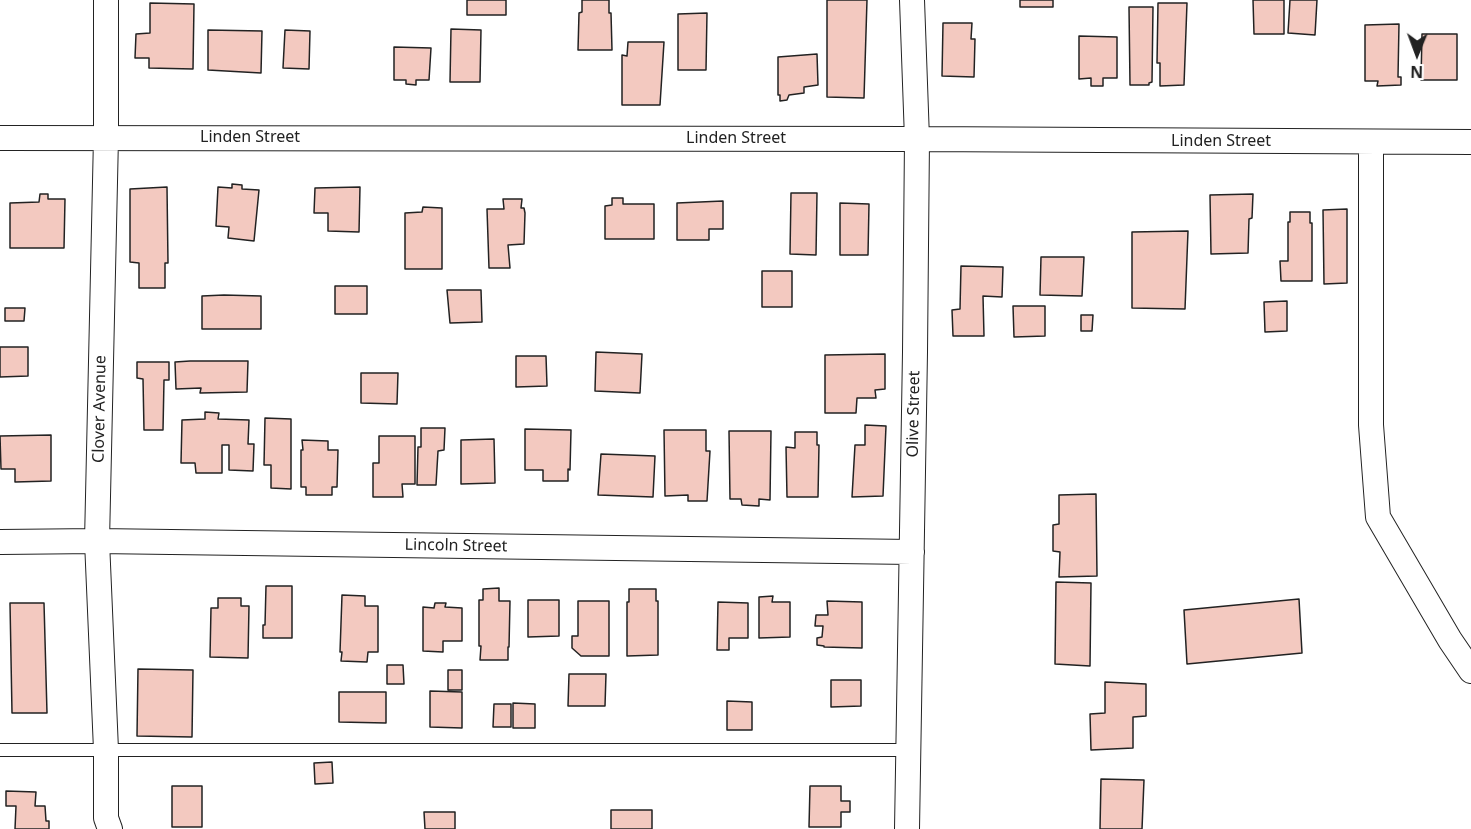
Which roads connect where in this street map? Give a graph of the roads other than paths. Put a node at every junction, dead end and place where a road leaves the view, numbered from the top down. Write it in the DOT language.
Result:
graph roads {
  1 [pos="106,0"];
  2 [pos="912,0"];
  3 [pos="106,137"];
  4 [pos="0,138"];
  5 [pos="917,139"];
  6 [pos="1371,142"];
  7 [pos="1471,142"];
  8 [pos="97,541"];
  9 [pos="0,542"];
  10 [pos="912,552"];
  11 [pos="1471,671"];
  12 [pos="0,750"];
  13 [pos="106,750"];
  14 [pos="907,750"];
  15 [pos="106,826"];
  16 [pos="907,829"];
  1 -- 3 [label="street, Clover Avenue"];
  2 -- 5 [label="street, Olive Street"];
  3 -- 4 [label="street, Linden Street"];
  3 -- 5 [label="street, Linden Street"];
  3 -- 8 [label="street, Clover Avenue"];
  5 -- 6 [label="street, Linden Street"];
  5 -- 10 [label="street, Olive Street"];
  6 -- 7 [label="street, Linden Street"];
  6 -- 11 [label="street"];
  8 -- 9 [label="street, Lincoln Street"];
  8 -- 10 [label="street, Lincoln Street"];
  8 -- 13 [label="street, Clover Avenue"];
  10 -- 14 [label="street, Olive Street"];
  12 -- 13 [label="lane"];
  13 -- 14 [label="lane"];
  13 -- 15 [label="street, Clover Avenue"];
  14 -- 16 [label="street, Olive Street"];
}
